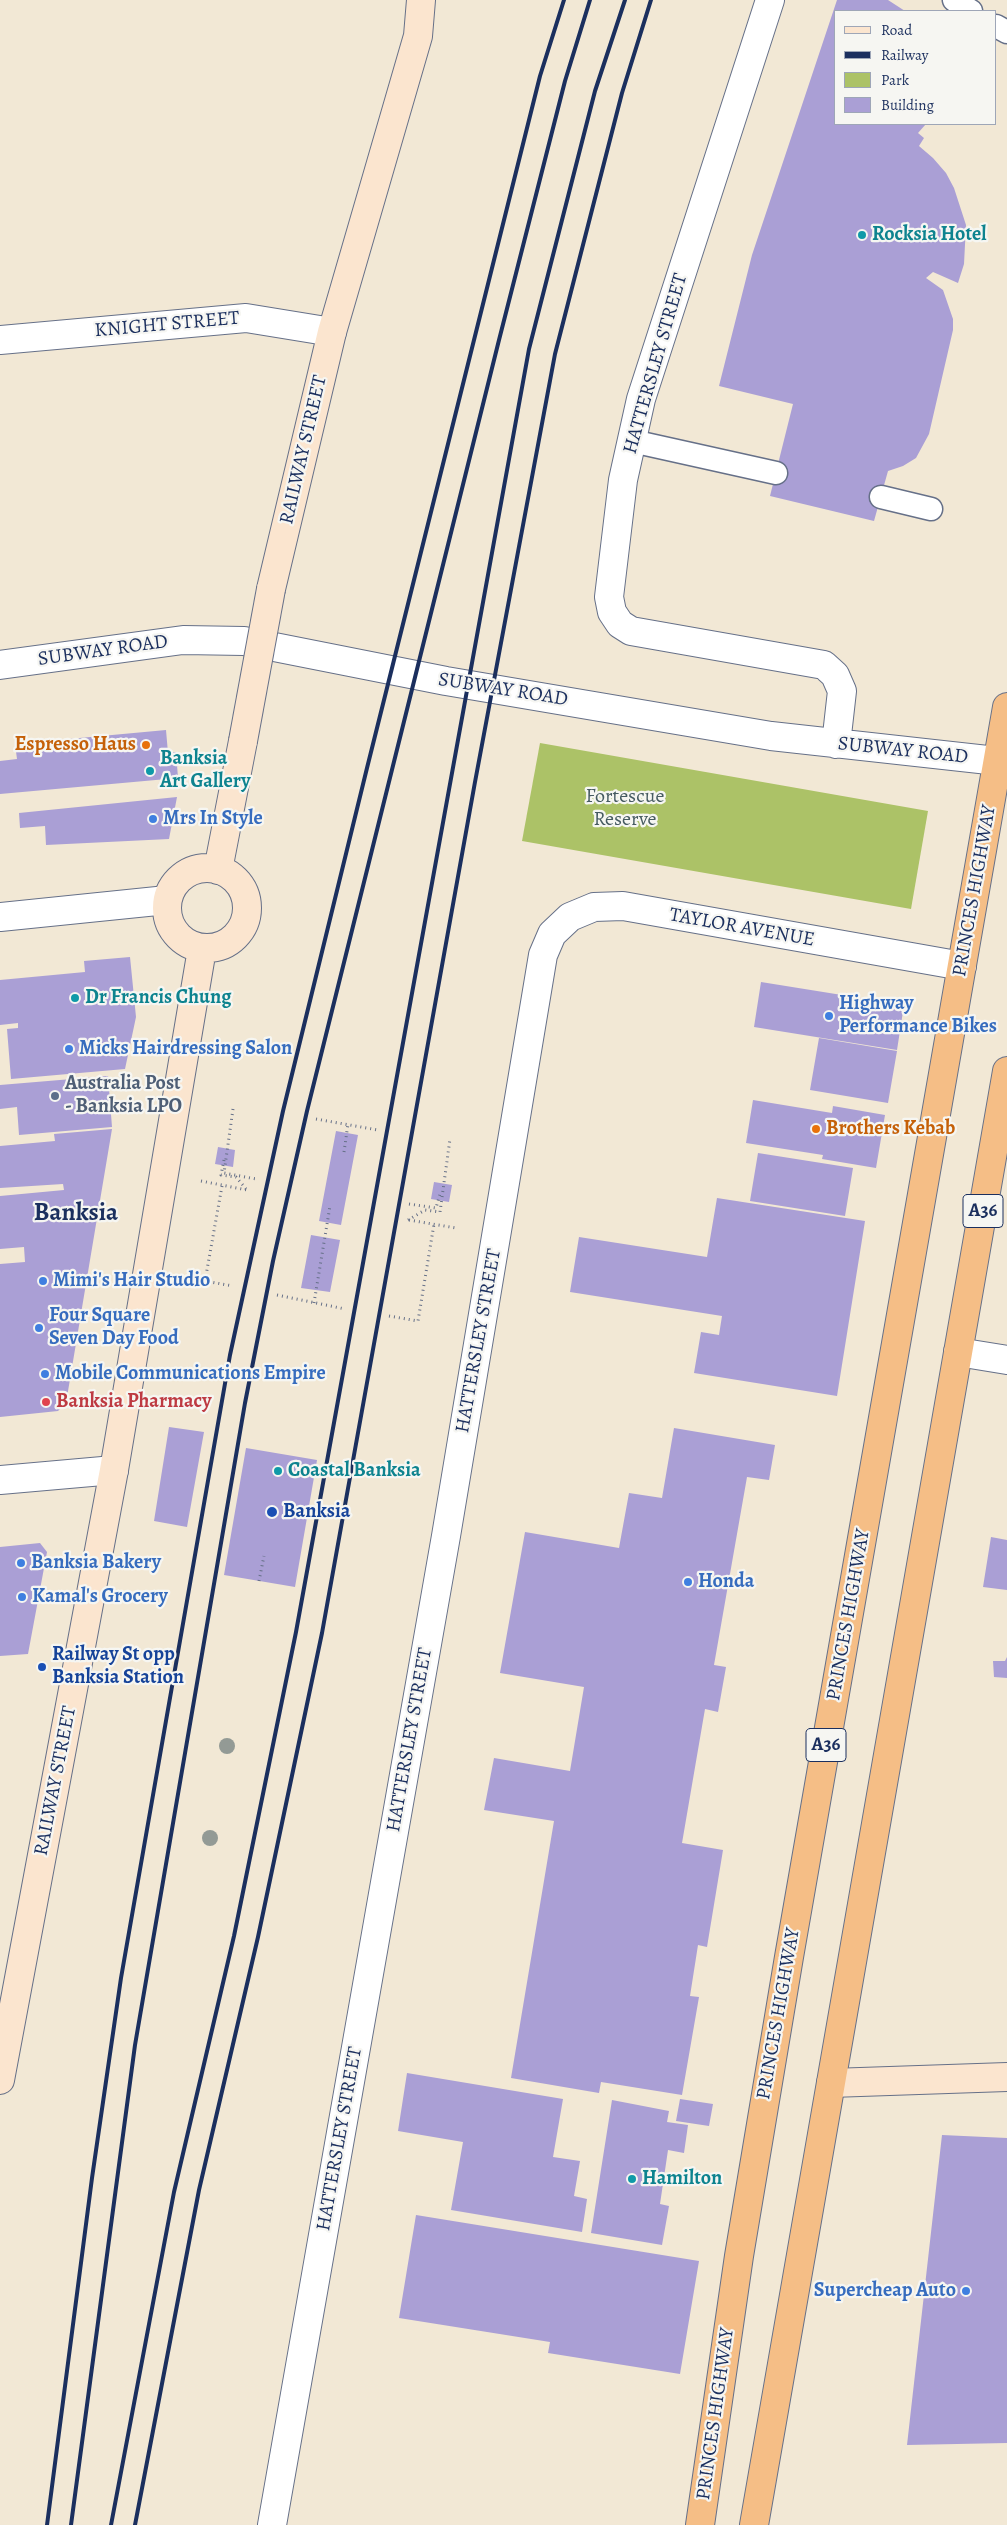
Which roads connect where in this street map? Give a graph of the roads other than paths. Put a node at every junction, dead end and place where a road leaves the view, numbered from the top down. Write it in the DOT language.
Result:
graph roads {
  1 [pos="421,0"];
  2 [pos="770,0"];
  3 [pos="954,0"];
  4 [pos="969,10"];
  5 [pos="332,332"];
  6 [pos="0,340"];
  7 [pos="632,441"];
  8 [pos="776,473"];
  9 [pos="881,497"];
  10 [pos="931,509"];
  11 [pos="0,665"];
  12 [pos="1007,707"];
  13 [pos="836,744"];
  14 [pos="1002,761"];
  15 [pos="218,870"];
  16 [pos="167,900"];
  17 [pos="0,917"];
  18 [pos="202,948"];
  19 [pos="542,955"];
  20 [pos="962,966"];
  21 [pos="1007,1071"];
  22 [pos="958,1352"];
  23 [pos="1007,1360"];
  24 [pos="114,1470"];
  25 [pos="0,1480"];
  26 [pos="2,2053"];
  27 [pos="1007,2077"];
  28 [pos="0,2080"];
  29 [pos="831,2083"];
  30 [pos="272,2525"];
  31 [pos="700,2525"];
  32 [pos="754,2525"];
  1 -- 5 [label="street, RAILWAY STREET"];
  2 -- 7 [label="street, HATTERSLEY STREET"];
  3 -- 4 [label="lane"];
  5 -- 6 [label="street, KNIGHT STREET"];
  5 -- 15 [label="street, RAILWAY STREET, bridge"];
  7 -- 8 [label="lane"];
  7 -- 13 [label="street, HATTERSLEY STREET"];
  9 -- 10 [label="lane"];
  11 -- 13 [label="street, SUBWAY ROAD"];
  12 -- 14 [label="highway, PRINCES HIGHWAY / A36"];
  13 -- 14 [label="street, SUBWAY ROAD"];
  14 -- 20 [label="highway, PRINCES HIGHWAY / A36"];
  15 -- 16 [label="street"];
  15 -- 18 [label="street"];
  16 -- 17 [label="street"];
  16 -- 18 [label="street"];
  18 -- 24 [label="street, RAILWAY STREET"];
  19 -- 20 [label="street, TAYLOR AVENUE"];
  19 -- 30 [label="street, HATTERSLEY STREET"];
  20 -- 31 [label="highway, PRINCES HIGHWAY / A36"];
  21 -- 22 [label="highway, A36"];
  22 -- 23 [label="street"];
  22 -- 29 [label="highway, A36"];
  24 -- 25 [label="street"];
  24 -- 26 [label="street, RAILWAY STREET"];
  26 -- 28 [label="street, RAILWAY STREET"];
  27 -- 29 [label="street"];
  29 -- 32 [label="highway, A36"];
}
